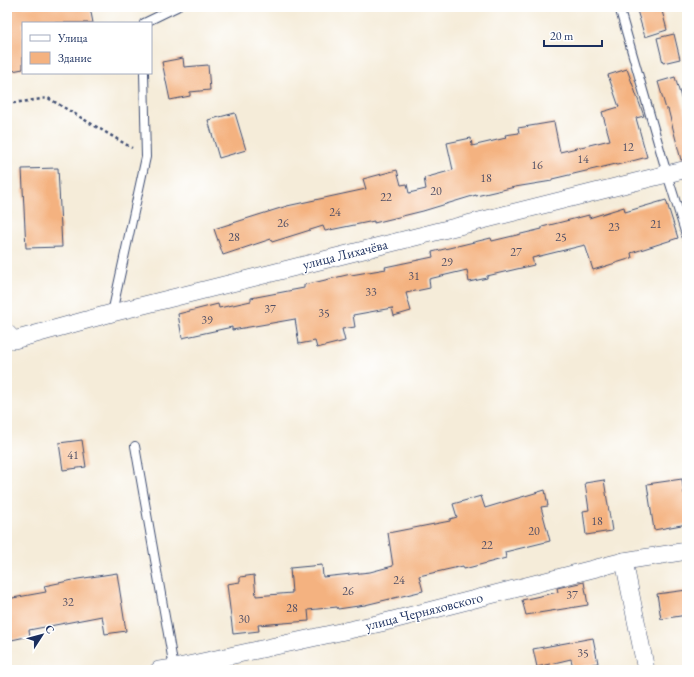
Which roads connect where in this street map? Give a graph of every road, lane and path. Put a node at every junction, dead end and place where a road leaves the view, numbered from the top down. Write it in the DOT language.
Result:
graph roads {
  1 [pos="177,7"];
  2 [pos="619,7"];
  3 [pos="146,22"];
  4 [pos="144,74"];
  5 [pos="7,104"];
  6 [pos="146,157"];
  7 [pos="687,168"];
  8 [pos="667,174"];
  9 [pos="687,238"];
  10 [pos="112,313"];
  11 [pos="9,338"];
  12 [pos="135,446"];
  13 [pos="687,551"];
  14 [pos="624,561"];
  15 [pos="169,669"];
  16 [pos="646,670"];
  1 -- 3 [label="lane"];
  2 -- 8 [label="lane"];
  4 -- 6 [label="lane"];
  5 -- 6 [label="path"];
  6 -- 10 [label="lane"];
  7 -- 8 [label="street, улица Лихачёва"];
  8 -- 9 [label="lane"];
  8 -- 10 [label="street, улица Лихачёва"];
  10 -- 11 [label="street, улица Лихачёва"];
  12 -- 15 [label="lane"];
  13 -- 14 [label="street, улица Черняховского"];
  14 -- 15 [label="street, улица Черняховского"];
  14 -- 16 [label="street"];
}
